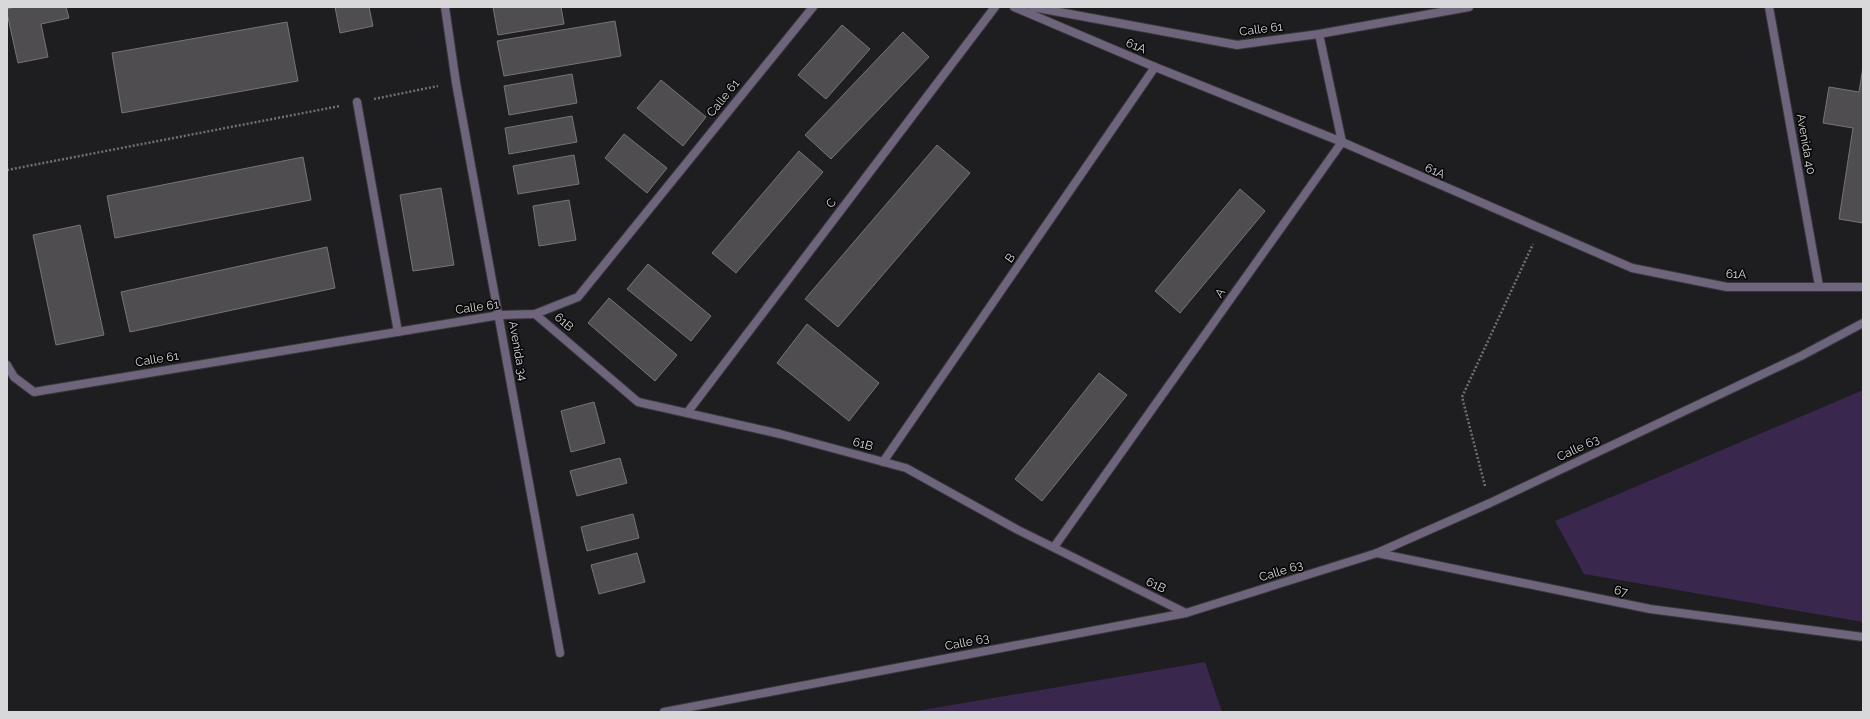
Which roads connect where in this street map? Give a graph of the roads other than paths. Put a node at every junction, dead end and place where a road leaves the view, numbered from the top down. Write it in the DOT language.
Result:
graph roads {
  1 [pos="445,7"];
  2 [pos="813,7"];
  3 [pos="995,7"];
  4 [pos="1014,7"];
  5 [pos="1032,7"];
  6 [pos="1469,7"];
  7 [pos="1769,7"];
  8 [pos="1319,34"];
  9 [pos="1155,68"];
  10 [pos="357,102"];
  11 [pos="1342,142"];
  12 [pos="1819,286"];
  13 [pos="1863,287"];
  14 [pos="535,314"];
  15 [pos="500,315"];
  16 [pos="1863,323"];
  17 [pos="398,332"];
  18 [pos="7,365"];
  19 [pos="687,412"];
  20 [pos="884,462"];
  21 [pos="1054,547"];
  22 [pos="1376,553"];
  23 [pos="1186,613"];
  24 [pos="1863,637"];
  25 [pos="560,653"];
  26 [pos="664,712"];
  1 -- 15 [label="street, Avenida 34"];
  2 -- 14 [label="street, Calle 61"];
  3 -- 19 [label="street, C"];
  4 -- 9 [label="street, 61A"];
  5 -- 8 [label="street, Calle 61"];
  6 -- 8 [label="street, Calle 61"];
  7 -- 12 [label="street, Avenida 40"];
  8 -- 11 [label="street"];
  9 -- 11 [label="street, 61A"];
  9 -- 20 [label="street, B"];
  10 -- 17 [label="street"];
  11 -- 12 [label="street, 61A"];
  11 -- 21 [label="street, A"];
  12 -- 13 [label="street, 61A"];
  14 -- 15 [label="street, Calle 61"];
  14 -- 19 [label="street, 61B"];
  15 -- 17 [label="street, Calle 61"];
  15 -- 25 [label="street, Avenida 34"];
  16 -- 22 [label="street, Calle 63"];
  17 -- 18 [label="street, Calle 61"];
  19 -- 20 [label="street, 61B"];
  20 -- 21 [label="street, 61B"];
  21 -- 23 [label="street, 61B"];
  22 -- 23 [label="street, Calle 63"];
  22 -- 24 [label="street, 67"];
  23 -- 26 [label="street, Calle 63"];
}
